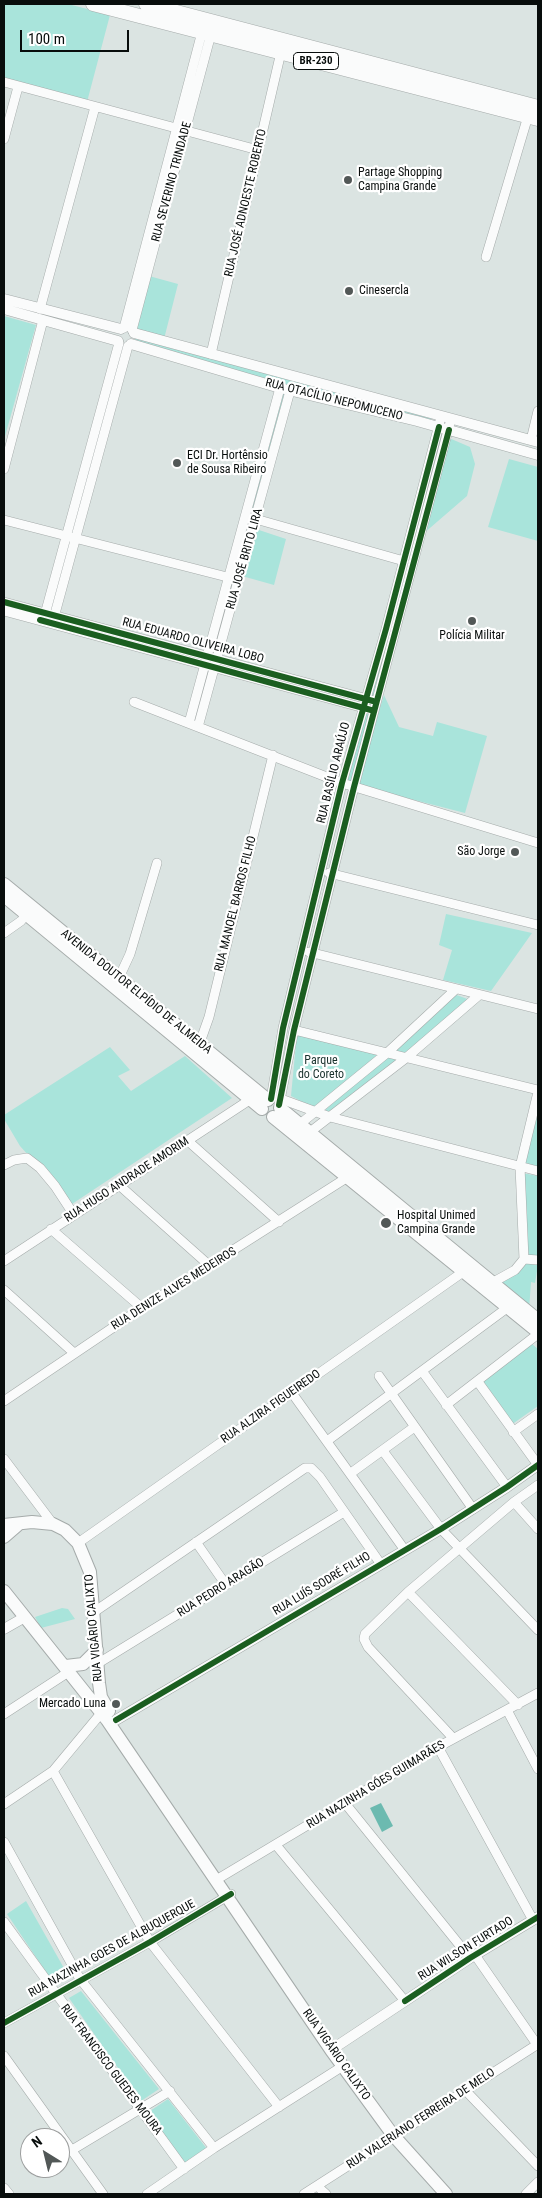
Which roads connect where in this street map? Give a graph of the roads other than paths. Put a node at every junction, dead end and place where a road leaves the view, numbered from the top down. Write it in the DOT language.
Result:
graph roads {
  1 [pos="93,4"];
  2 [pos="148,4"];
  3 [pos="206,33"];
  4 [pos="281,52"];
  5 [pos="4,82"];
  6 [pos="18,87"];
  7 [pos="95,107"];
  8 [pos="535,114"];
  9 [pos="181,130"];
  10 [pos="4,140"];
  11 [pos="258,150"];
  12 [pos="486,257"];
  13 [pos="4,299"];
  14 [pos="4,309"];
  15 [pos="40,309"];
  16 [pos="42,320"];
  17 [pos="128,330"];
  18 [pos="124,343"];
  19 [pos="211,354"];
  20 [pos="285,389"];
  21 [pos="538,411"];
  22 [pos="446,417"];
  23 [pos="444,429"];
  24 [pos="534,441"];
  25 [pos="538,455"];
  26 [pos="4,469"];
  27 [pos="244,516"];
  28 [pos="256,519"];
  29 [pos="4,520"];
  30 [pos="71,539"];
  31 [pos="404,560"];
  32 [pos="227,577"];
  33 [pos="238,580"];
  34 [pos="4,602"];
  35 [pos="4,611"];
  36 [pos="49,618"];
  37 [pos="211,662"];
  38 [pos="134,702"];
  39 [pos="364,703"];
  40 [pos="374,706"];
  41 [pos="194,725"];
  42 [pos="272,755"];
  43 [pos="342,783"];
  44 [pos="354,787"];
  45 [pos="538,843"];
  46 [pos="156,863"];
  47 [pos="322,871"];
  48 [pos="333,874"];
  49 [pos="4,884"];
  50 [pos="4,896"];
  51 [pos="29,911"];
  52 [pos="538,925"];
  53 [pos="4,933"];
  54 [pos="301,950"];
  55 [pos="314,953"];
  56 [pos="117,982"];
  57 [pos="456,989"];
  58 [pos="478,996"];
  59 [pos="538,1009"];
  60 [pos="294,1030"];
  61 [pos="198,1049"];
  62 [pos="387,1053"];
  63 [pos="406,1058"];
  64 [pos="538,1091"];
  65 [pos="251,1099"];
  66 [pos="274,1105"];
  67 [pos="317,1112"];
  68 [pos="330,1117"];
  69 [pos="300,1124"];
  70 [pos="310,1132"];
  71 [pos="188,1141"];
  72 [pos="4,1165"];
  73 [pos="520,1167"];
  74 [pos="538,1171"];
  75 [pos="352,1175"];
  76 [pos="119,1185"];
  77 [pos="74,1215"];
  78 [pos="279,1222"];
  79 [pos="51,1229"];
  80 [pos="524,1259"];
  81 [pos="4,1260"];
  82 [pos="538,1260"];
  83 [pos="210,1266"];
  84 [pos="463,1272"];
  85 [pos="487,1285"];
  86 [pos="4,1290"];
  87 [pos="142,1308"];
  88 [pos="507,1308"];
  89 [pos="538,1320"];
  90 [pos="538,1333"];
  91 [pos="74,1353"];
  92 [pos="422,1371"];
  93 [pos="379,1376"];
  94 [pos="478,1382"];
  95 [pos="292,1393"];
  96 [pos="391,1395"];
  97 [pos="4,1402"];
  98 [pos="446,1405"];
  99 [pos="538,1414"];
  100 [pos="414,1428"];
  101 [pos="513,1432"];
  102 [pos="327,1441"];
  103 [pos="383,1451"];
  104 [pos="4,1459"];
  105 [pos="538,1465"];
  106 [pos="351,1473"];
  107 [pos="538,1485"];
  108 [pos="507,1487"];
  109 [pos="514,1502"];
  110 [pos="473,1509"];
  111 [pos="344,1512"];
  112 [pos="4,1524"];
  113 [pos="19,1524"];
  114 [pos="53,1524"];
  115 [pos="441,1529"];
  116 [pos="538,1529"];
  117 [pos="4,1537"];
  118 [pos="196,1542"];
  119 [pos="78,1543"];
  120 [pos="460,1548"];
  121 [pos="404,1549"];
  122 [pos="380,1562"];
  123 [pos="226,1585"];
  124 [pos="4,1591"];
  125 [pos="408,1592"];
  126 [pos="94,1612"];
  127 [pos="25,1617"];
  128 [pos="4,1629"];
  129 [pos="538,1630"];
  130 [pos="97,1650"];
  131 [pos="97,1664"];
  132 [pos="68,1669"];
  133 [pos="538,1693"];
  134 [pos="518,1705"];
  135 [pos="507,1710"];
  136 [pos="102,1712"];
  137 [pos="4,1714"];
  138 [pos="116,1720"];
  139 [pos="454,1738"];
  140 [pos="438,1747"];
  141 [pos="538,1769"];
  142 [pos="53,1771"];
  143 [pos="344,1802"];
  144 [pos="4,1804"];
  145 [pos="4,1842"];
  146 [pos="276,1845"];
  147 [pos="219,1879"];
  148 [pos="228,1895"];
  149 [pos="536,1918"];
  150 [pos="4,1923"];
  151 [pos="150,1942"];
  152 [pos="472,1957"];
  153 [pos="80,1979"];
  154 [pos="54,1994"];
  155 [pos="406,2001"];
  156 [pos="4,2023"];
  157 [pos="538,2045"];
  158 [pos="330,2050"];
  159 [pos="4,2056"];
  160 [pos="343,2066"];
  161 [pos="465,2090"];
  162 [pos="170,2091"];
  163 [pos="279,2106"];
  164 [pos="140,2109"];
  165 [pos="393,2135"];
  166 [pos="214,2148"];
  167 [pos="72,2150"];
  168 [pos="538,2166"];
  169 [pos="184,2169"];
  170 [pos="538,2182"];
  171 [pos="317,2186"];
  172 [pos="4,2188"];
  173 [pos="9,2194"];
  174 [pos="103,2194"];
  175 [pos="147,2194"];
  176 [pos="304,2194"];
  177 [pos="326,2194"];
  178 [pos="446,2194"];
  179 [pos="526,2194"];
  1 -- 3 [label="main road, BR-230"];
  2 -- 8 [label="main road, BR-230"];
  3 -- 4 [label="main road, BR-230"];
  3 -- 9 [label="street, RUA SEVERINO TRINDADE"];
  4 -- 8 [label="main road, BR-230"];
  4 -- 11 [label="street, RUA JOSÉ ADNOESTE ROBERTO"];
  5 -- 6 [label="street"];
  6 -- 7 [label="street"];
  6 -- 10 [label="street"];
  7 -- 9 [label="street"];
  7 -- 15 [label="street"];
  8 -- 12 [label="street"];
  9 -- 11 [label="street"];
  9 -- 17 [label="street, RUA SEVERINO TRINDADE"];
  11 -- 19 [label="street, RUA JOSÉ ADNOESTE ROBERTO"];
  13 -- 15 [label="street, RUA OTACÍLIO NEPOMUCENO"];
  14 -- 16 [label="street, RUA OTACÍLIO NEPOMUCENO"];
  15 -- 17 [label="street, RUA OTACÍLIO NEPOMUCENO"];
  16 -- 18 [label="street, RUA OTACÍLIO NEPOMUCENO"];
  16 -- 26 [label="street"];
  17 -- 18 [label="street"];
  17 -- 18 [label="street"];
  17 -- 19 [label="street, RUA OTACÍLIO NEPOMUCENO"];
  18 -- 20 [label="street, RUA OTACÍLIO NEPOMUCENO"];
  18 -- 30 [label="street"];
  19 -- 22 [label="street, RUA OTACÍLIO NEPOMUCENO"];
  20 -- 23 [label="street, RUA OTACÍLIO NEPOMUCENO"];
  20 -- 27 [label="street, RUA JOSÉ BRITO LIRA"];
  20 -- 28 [label="street, RUA JOSÉ BRITO LIRA"];
  21 -- 24 [label="street"];
  22 -- 23 [label="street, RUA BASÍLIO ARAÚJO"];
  22 -- 24 [label="street, RUA OTACÍLIO NEPOMUCENO"];
  23 -- 25 [label="street, RUA OTACÍLIO NEPOMUCENO"];
  23 -- 31 [label="street, RUA BASÍLIO ARAÚJO"];
  23 -- 40 [label="street, RUA BASÍLIO ARAÚJO"];
  27 -- 28 [label="street"];
  27 -- 32 [label="street, RUA JOSÉ BRITO LIRA"];
  28 -- 31 [label="street"];
  28 -- 33 [label="street, RUA JOSÉ BRITO LIRA"];
  29 -- 30 [label="street"];
  30 -- 32 [label="street"];
  30 -- 36 [label="street"];
  31 -- 39 [label="street, RUA BASÍLIO ARAÚJO"];
  32 -- 33 [label="street"];
  32 -- 37 [label="street, RUA JOSÉ BRITO LIRA"];
  33 -- 37 [label="street, RUA JOSÉ BRITO LIRA"];
  34 -- 36 [label="street, RUA EDUARDO OLIVEIRA LOBO"];
  35 -- 36 [label="street, RUA EDUARDO OLIVEIRA LOBO"];
  36 -- 37 [label="street, RUA EDUARDO OLIVEIRA LOBO"];
  37 -- 39 [label="street, RUA EDUARDO OLIVEIRA LOBO"];
  37 -- 41 [label="street, RUA JOSÉ BRITO LIRA"];
  38 -- 41 [label="street"];
  39 -- 40 [label="street, RUA EDUARDO OLIVEIRA LOBO"];
  39 -- 43 [label="street, RUA BASÍLIO ARAÚJO"];
  40 -- 44 [label="street, RUA BASÍLIO ARAÚJO"];
  41 -- 42 [label="street"];
  42 -- 43 [label="street"];
  42 -- 61 [label="street, RUA MANOEL BARROS FILHO"];
  43 -- 44 [label="street"];
  43 -- 47 [label="street, RUA BASÍLIO ARAÚJO"];
  44 -- 45 [label="street"];
  44 -- 48 [label="street, RUA BASÍLIO ARAÚJO"];
  46 -- 56 [label="street"];
  47 -- 48 [label="street"];
  47 -- 54 [label="street, RUA BASÍLIO ARAÚJO"];
  48 -- 52 [label="street"];
  48 -- 55 [label="street, RUA BASÍLIO ARAÚJO"];
  49 -- 51 [label="main road, AVENIDA DOUTOR ELPÍDIO DE ALMEIDA"];
  50 -- 51 [label="main road, AVENIDA DOUTOR ELPÍDIO DE ALMEIDA"];
  51 -- 53 [label="street"];
  51 -- 56 [label="main road, AVENIDA DOUTOR ELPÍDIO DE ALMEIDA"];
  54 -- 55 [label="street"];
  54 -- 66 [label="street, RUA BASÍLIO ARAÚJO"];
  55 -- 57 [label="street"];
  55 -- 60 [label="street, RUA BASÍLIO ARAÚJO"];
  56 -- 61 [label="main road, AVENIDA DOUTOR ELPÍDIO DE ALMEIDA"];
  57 -- 58 [label="street"];
  57 -- 62 [label="street"];
  58 -- 59 [label="street"];
  58 -- 63 [label="street"];
  60 -- 62 [label="street"];
  60 -- 66 [label="street, RUA BASÍLIO ARAÚJO"];
  61 -- 65 [label="main road, AVENIDA DOUTOR ELPÍDIO DE ALMEIDA"];
  61 -- 66 [label="main road, AVENIDA DOUTOR ELPÍDIO DE ALMEIDA"];
  62 -- 63 [label="street"];
  62 -- 67 [label="street"];
  63 -- 64 [label="street"];
  63 -- 68 [label="street"];
  64 -- 73 [label="street"];
  65 -- 66 [label="main road, AVENIDA DOUTOR ELPÍDIO DE ALMEIDA"];
  65 -- 71 [label="street, RUA HUGO ANDRADE AMORIM"];
  66 -- 67 [label="street"];
  66 -- 69 [label="main road, AVENIDA DOUTOR ELPÍDIO DE ALMEIDA"];
  66 -- 75 [label="main road, AVENIDA DOUTOR ELPÍDIO DE ALMEIDA"];
  67 -- 68 [label="street"];
  67 -- 69 [label="street"];
  68 -- 70 [label="street"];
  68 -- 73 [label="street"];
  69 -- 70 [label="main road, AVENIDA DOUTOR ELPÍDIO DE ALMEIDA"];
  70 -- 75 [label="main road, AVENIDA DOUTOR ELPÍDIO DE ALMEIDA"];
  71 -- 76 [label="street, RUA HUGO ANDRADE AMORIM"];
  71 -- 78 [label="street"];
  72 -- 77 [label="street"];
  73 -- 74 [label="street"];
  73 -- 80 [label="street"];
  75 -- 78 [label="street, RUA DENIZE ALVES MEDEIROS"];
  75 -- 84 [label="main road, AVENIDA DOUTOR ELPÍDIO DE ALMEIDA"];
  75 -- 85 [label="main road, AVENIDA DOUTOR ELPÍDIO DE ALMEIDA"];
  76 -- 77 [label="street, RUA HUGO ANDRADE AMORIM"];
  76 -- 83 [label="street"];
  77 -- 79 [label="street, RUA HUGO ANDRADE AMORIM"];
  78 -- 83 [label="street, RUA DENIZE ALVES MEDEIROS"];
  79 -- 81 [label="street, RUA HUGO ANDRADE AMORIM"];
  79 -- 87 [label="street"];
  80 -- 82 [label="street"];
  80 -- 85 [label="street"];
  83 -- 87 [label="street, RUA DENIZE ALVES MEDEIROS"];
  84 -- 85 [label="main road, AVENIDA DOUTOR ELPÍDIO DE ALMEIDA"];
  84 -- 95 [label="street, RUA ALZIRA FIGUEIREDO"];
  85 -- 88 [label="main road, AVENIDA DOUTOR ELPÍDIO DE ALMEIDA"];
  85 -- 89 [label="main road, AVENIDA DOUTOR ELPÍDIO DE ALMEIDA"];
  86 -- 91 [label="street"];
  87 -- 91 [label="street, RUA DENIZE ALVES MEDEIROS"];
  88 -- 90 [label="main road, AVENIDA DOUTOR ELPÍDIO DE ALMEIDA"];
  88 -- 92 [label="street"];
  90 -- 94 [label="street"];
  91 -- 97 [label="street, RUA DENIZE ALVES MEDEIROS"];
  92 -- 96 [label="street"];
  92 -- 98 [label="street"];
  93 -- 96 [label="street"];
  94 -- 98 [label="street"];
  94 -- 101 [label="street"];
  95 -- 102 [label="street"];
  95 -- 119 [label="street, RUA ALZIRA FIGUEIREDO"];
  96 -- 100 [label="street"];
  96 -- 102 [label="street"];
  98 -- 108 [label="street"];
  99 -- 101 [label="street"];
  100 -- 103 [label="street"];
  100 -- 110 [label="street"];
  101 -- 105 [label="street"];
  102 -- 106 [label="street"];
  103 -- 106 [label="street"];
  103 -- 115 [label="street"];
  104 -- 114 [label="street"];
  105 -- 108 [label="street, RUA LUÍS SODRÉ FILHO"];
  106 -- 121 [label="street"];
  107 -- 109 [label="street"];
  108 -- 110 [label="street, RUA LUÍS SODRÉ FILHO"];
  109 -- 116 [label="street"];
  109 -- 120 [label="street"];
  110 -- 115 [label="street, RUA LUÍS SODRÉ FILHO"];
  111 -- 118 [label="street"];
  111 -- 122 [label="street"];
  111 -- 123 [label="street, RUA PEDRO ARAGÃO"];
  112 -- 113 [label="main road"];
  113 -- 114 [label="main road"];
  113 -- 117 [label="main road"];
  114 -- 119 [label="main road, RUA VIGÁRIO CALIXTO"];
  115 -- 120 [label="street"];
  115 -- 121 [label="street, RUA LUÍS SODRÉ FILHO"];
  118 -- 123 [label="street"];
  118 -- 126 [label="street"];
  119 -- 126 [label="main road, RUA VIGÁRIO CALIXTO"];
  120 -- 125 [label="street"];
  120 -- 129 [label="street"];
  121 -- 122 [label="street, RUA LUÍS SODRÉ FILHO"];
  122 -- 138 [label="street, RUA LUÍS SODRÉ FILHO"];
  123 -- 131 [label="street, RUA PEDRO ARAGÃO"];
  124 -- 127 [label="main road, RUA VIGÁRIO CALIXTO"];
  125 -- 134 [label="street"];
  125 -- 139 [label="street"];
  126 -- 130 [label="main road, RUA VIGÁRIO CALIXTO"];
  127 -- 128 [label="street"];
  127 -- 132 [label="main road, RUA VIGÁRIO CALIXTO"];
  130 -- 131 [label="main road, RUA VIGÁRIO CALIXTO"];
  130 -- 132 [label="main road"];
  131 -- 138 [label="main road, RUA VIGÁRIO CALIXTO"];
  132 -- 136 [label="main road, RUA VIGÁRIO CALIXTO"];
  132 -- 137 [label="street"];
  133 -- 134 [label="street, RUA NAZINHA GÓES GUIMARÃES"];
  134 -- 135 [label="street, RUA NAZINHA GÓES GUIMARÃES"];
  135 -- 139 [label="street, RUA NAZINHA GÓES GUIMARÃES"];
  135 -- 141 [label="street"];
  136 -- 142 [label="street"];
  136 -- 147 [label="main road, RUA VIGÁRIO CALIXTO"];
  138 -- 147 [label="main road, RUA VIGÁRIO CALIXTO"];
  139 -- 140 [label="street, RUA NAZINHA GÓES GUIMARÃES"];
  140 -- 143 [label="street, RUA NAZINHA GÓES GUIMARÃES"];
  140 -- 149 [label="street"];
  142 -- 144 [label="street"];
  142 -- 151 [label="street"];
  143 -- 146 [label="street, RUA NAZINHA GÓES GUIMARÃES"];
  143 -- 152 [label="street"];
  145 -- 153 [label="street"];
  146 -- 147 [label="street, RUA NAZINHA GÓES GUIMARÃES"];
  146 -- 155 [label="street"];
  147 -- 148 [label="main road, RUA VIGÁRIO CALIXTO"];
  148 -- 151 [label="street, RUA NAZINHA GOES DE ALBUQUERQUE"];
  148 -- 158 [label="main road, RUA VIGÁRIO CALIXTO"];
  149 -- 152 [label="street, RUA WILSON FURTADO"];
  150 -- 154 [label="street, RUA FRANCISCO GUEDES MOURA"];
  151 -- 153 [label="street, RUA NAZINHA GOES DE ALBUQUERQUE"];
  151 -- 163 [label="street"];
  152 -- 155 [label="street, RUA WILSON FURTADO"];
  152 -- 157 [label="street"];
  153 -- 154 [label="street, RUA NAZINHA GOES DE ALBUQUERQUE"];
  153 -- 162 [label="street"];
  154 -- 156 [label="street, RUA NAZINHA GOES DE ALBUQUERQUE"];
  154 -- 164 [label="street, RUA FRANCISCO GUEDES MOURA"];
  155 -- 158 [label="street, RUA WILSON FURTADO"];
  157 -- 161 [label="street, RUA VALERIANO FERREIRA DE MELO"];
  158 -- 160 [label="main road, RUA VIGÁRIO CALIXTO"];
  159 -- 167 [label="street"];
  160 -- 163 [label="street"];
  160 -- 165 [label="main road, RUA VIGÁRIO CALIXTO"];
  161 -- 165 [label="street, RUA VALERIANO FERREIRA DE MELO"];
  161 -- 168 [label="street"];
  162 -- 164 [label="street"];
  162 -- 166 [label="street"];
  163 -- 166 [label="street"];
  164 -- 167 [label="street"];
  164 -- 169 [label="street, RUA FRANCISCO GUEDES MOURA"];
  165 -- 171 [label="street, RUA VALERIANO FERREIRA DE MELO"];
  165 -- 178 [label="main road, RUA VIGÁRIO CALIXTO"];
  166 -- 169 [label="street"];
  167 -- 174 [label="street"];
  169 -- 175 [label="street"];
  170 -- 179 [label="street"];
  171 -- 176 [label="street, RUA VALERIANO FERREIRA DE MELO"];
  171 -- 177 [label="street"];
  172 -- 173 [label="street"];
}
